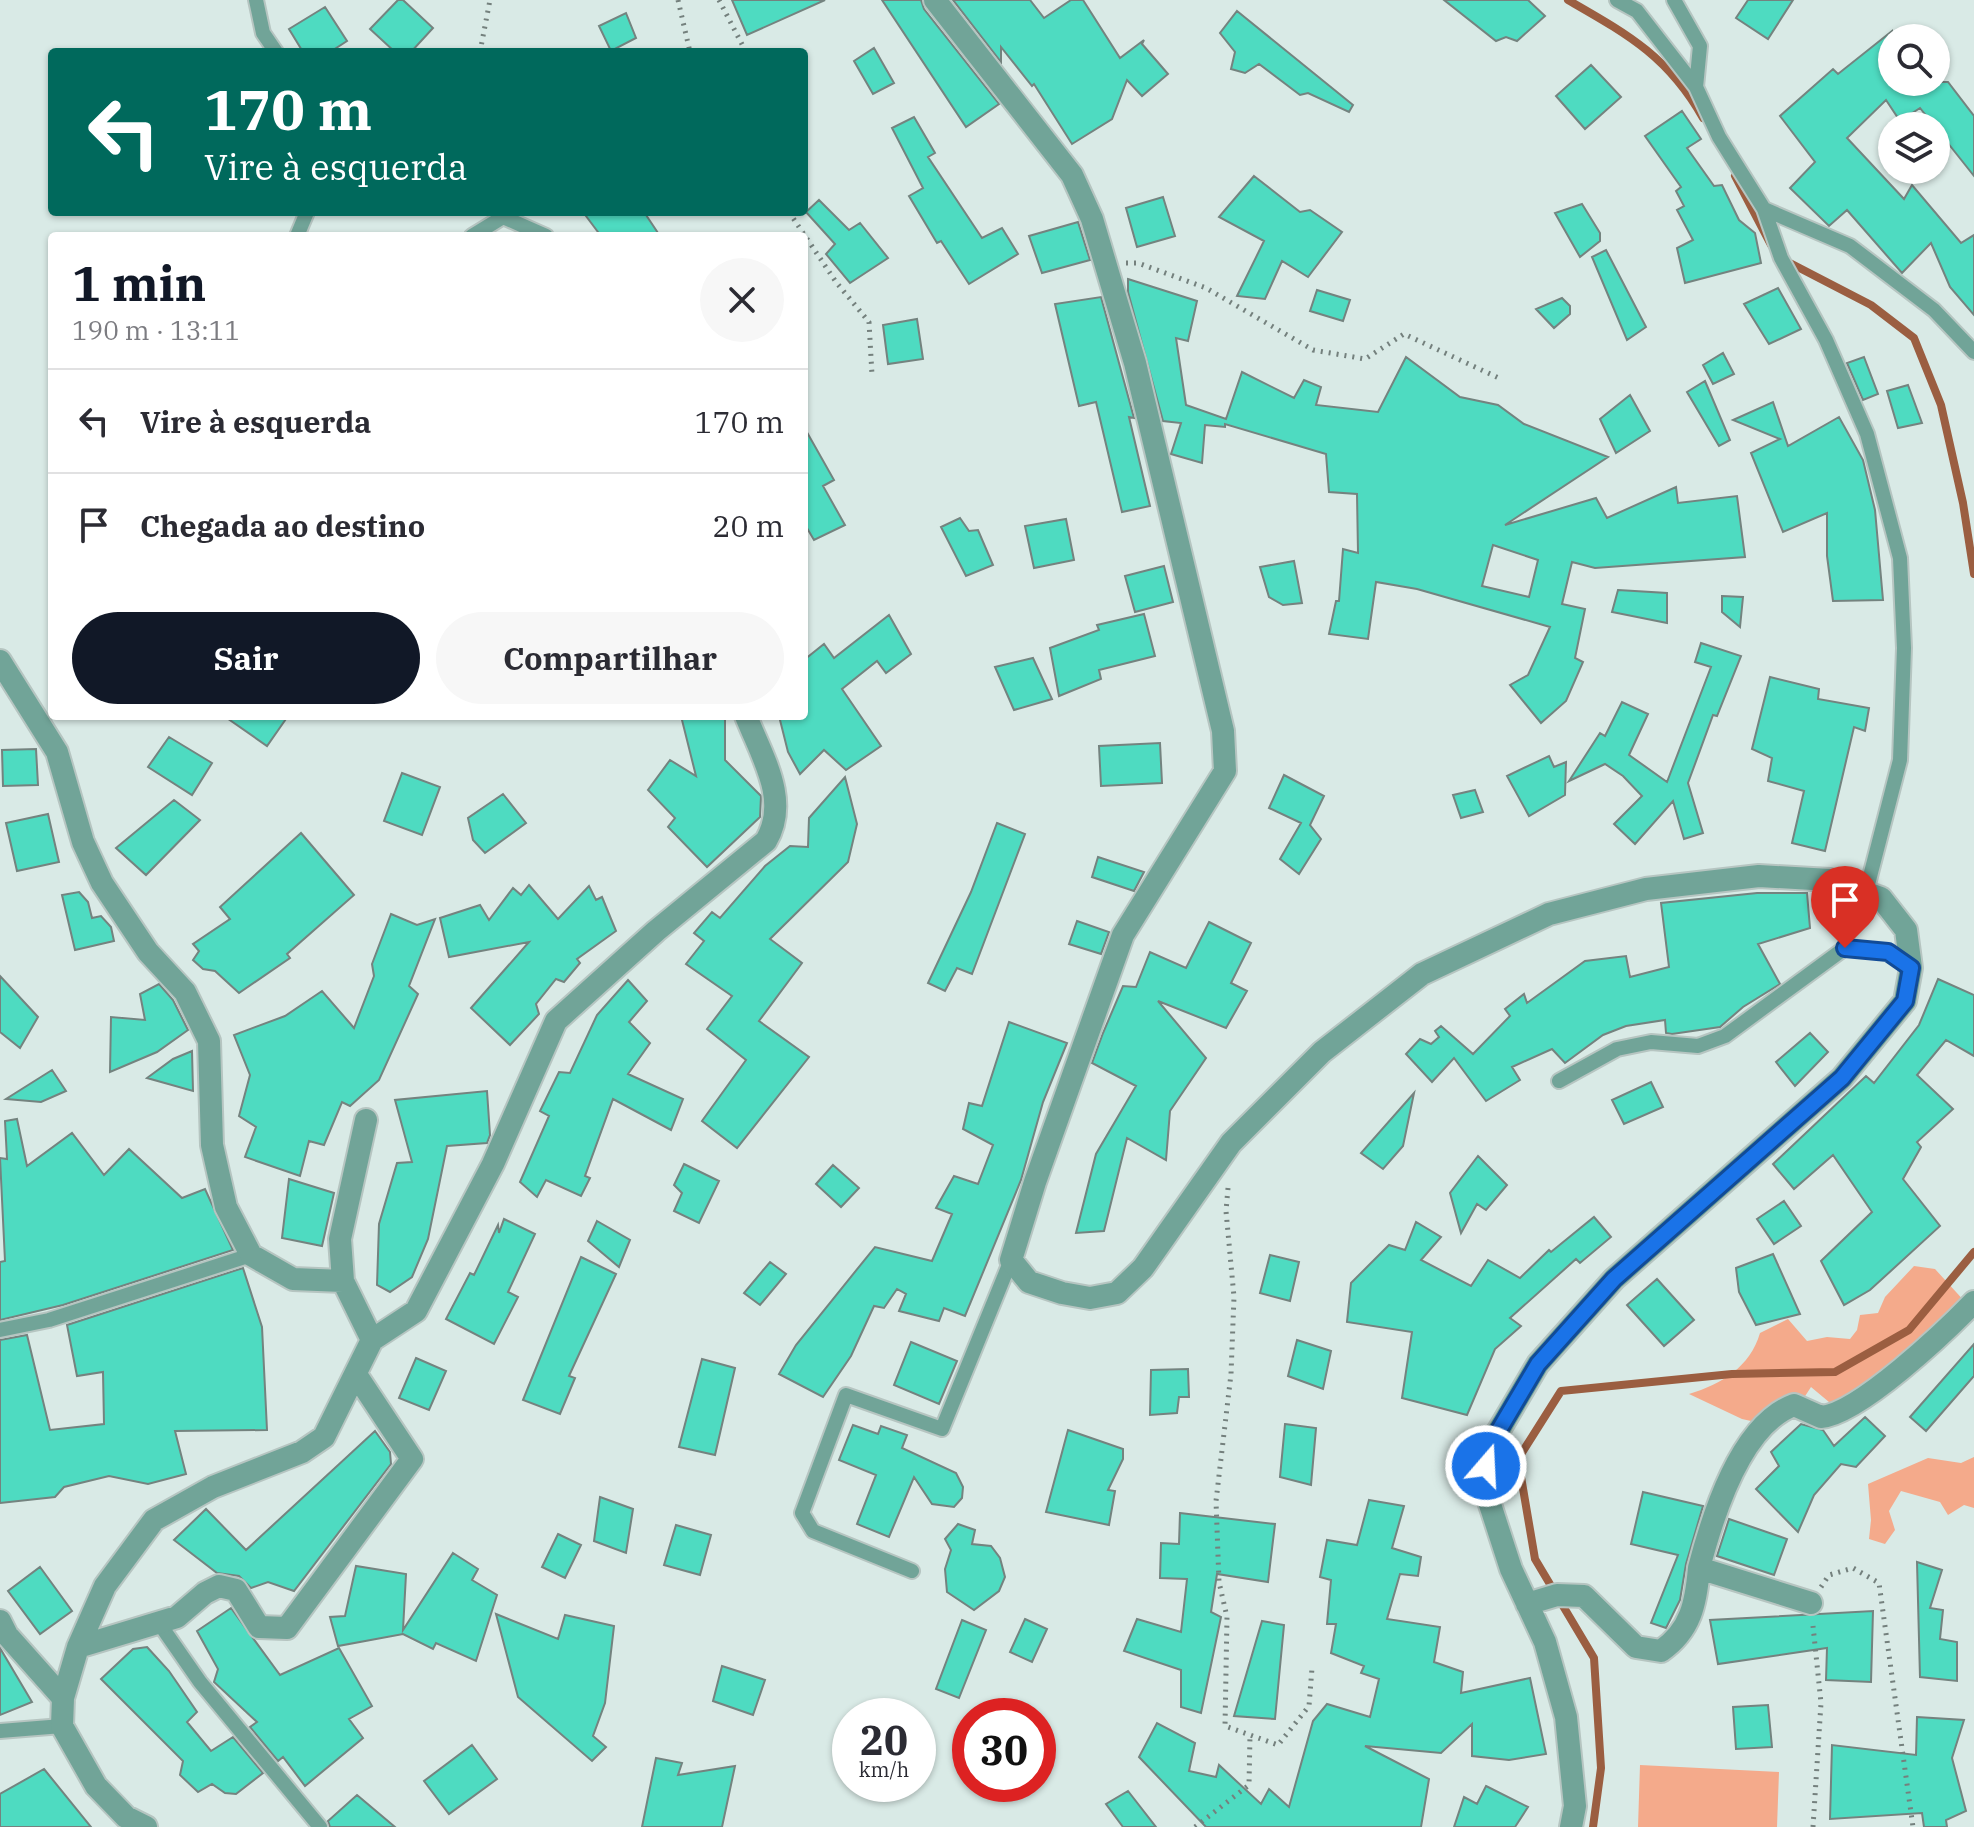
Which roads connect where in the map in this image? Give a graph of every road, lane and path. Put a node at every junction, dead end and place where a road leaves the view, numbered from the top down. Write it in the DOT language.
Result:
graph roads {
  1 [pos="256,0"];
  2 [pos="490,0"];
  3 [pos="678,0"];
  4 [pos="719,0"];
  5 [pos="935,0"];
  6 [pos="1617,0"];
  7 [pos="1674,0"];
  8 [pos="273,48"];
  9 [pos="481,48"];
  10 [pos="689,48"];
  11 [pos="744,48"];
  12 [pos="1696,87"];
  13 [pos="1764,209"];
  14 [pos="479,232"];
  15 [pos="537,232"];
  16 [pos="808,240"];
  17 [pos="1105,263"];
  18 [pos="1974,352"];
  19 [pos="872,375"];
  20 [pos="1501,379"];
  21 [pos="0,661"];
  22 [pos="748,720"];
  23 [pos="1866,892"];
  24 [pos="1911,968"];
  25 [pos="1559,1081"];
  26 [pos="366,1120"];
  27 [pos="1228,1184"];
  28 [pos="251,1255"];
  29 [pos="1011,1260"];
  30 [pos="343,1281"];
  31 [pos="1974,1302"];
  32 [pos="0,1330"];
  33 [pos="372,1340"];
  34 [pos="357,1376"];
  35 [pos="1699,1568"];
  36 [pos="912,1571"];
  37 [pos="1811,1603"];
  38 [pos="1527,1604"];
  39 [pos="0,1621"];
  40 [pos="159,1623"];
  41 [pos="78,1647"];
  42 [pos="1312,1668"];
  43 [pos="63,1698"];
  44 [pos="62,1726"];
  45 [pos="0,1731"];
  46 [pos="1250,1735"];
  47 [pos="146,1827"];
  48 [pos="320,1827"];
  49 [pos="1195,1827"];
  50 [pos="1571,1827"];
  51 [pos="1813,1827"];
  52 [pos="1913,1827"];
  1 -- 8 [label="lane"];
  2 -- 9 [label="path"];
  3 -- 10 [label="path"];
  4 -- 11 [label="path"];
  5 -- 17 [label="street"];
  6 -- 12 [label="lane"];
  7 -- 12 [label="lane"];
  12 -- 13 [label="lane"];
  13 -- 18 [label="lane"];
  13 -- 23 [label="lane"];
  14 -- 15 [label="lane"];
  16 -- 19 [label="path"];
  17 -- 20 [label="path"];
  17 -- 29 [label="street"];
  21 -- 28 [label="street"];
  22 -- 33 [label="street"];
  23 -- 24 [label="street"];
  23 -- 29 [label="street"];
  24 -- 25 [label="lane"];
  24 -- 38 [label="street"];
  26 -- 30 [label="street"];
  27 -- 46 [label="path"];
  28 -- 30 [label="street"];
  28 -- 32 [label="lane"];
  29 -- 36 [label="lane"];
  30 -- 33 [label="street"];
  31 -- 35 [label="street"];
  33 -- 34 [label="street"];
  34 -- 40 [label="street"];
  34 -- 41 [label="street"];
  35 -- 37 [label="street"];
  35 -- 38 [label="street"];
  37 -- 51 [label="path"];
  37 -- 52 [label="path"];
  38 -- 50 [label="street"];
  39 -- 43 [label="street"];
  40 -- 41 [label="street"];
  40 -- 48 [label="lane"];
  41 -- 43 [label="street"];
  42 -- 46 [label="path"];
  43 -- 44 [label="street"];
  44 -- 45 [label="lane"];
  44 -- 47 [label="street"];
  46 -- 49 [label="path"];
}
